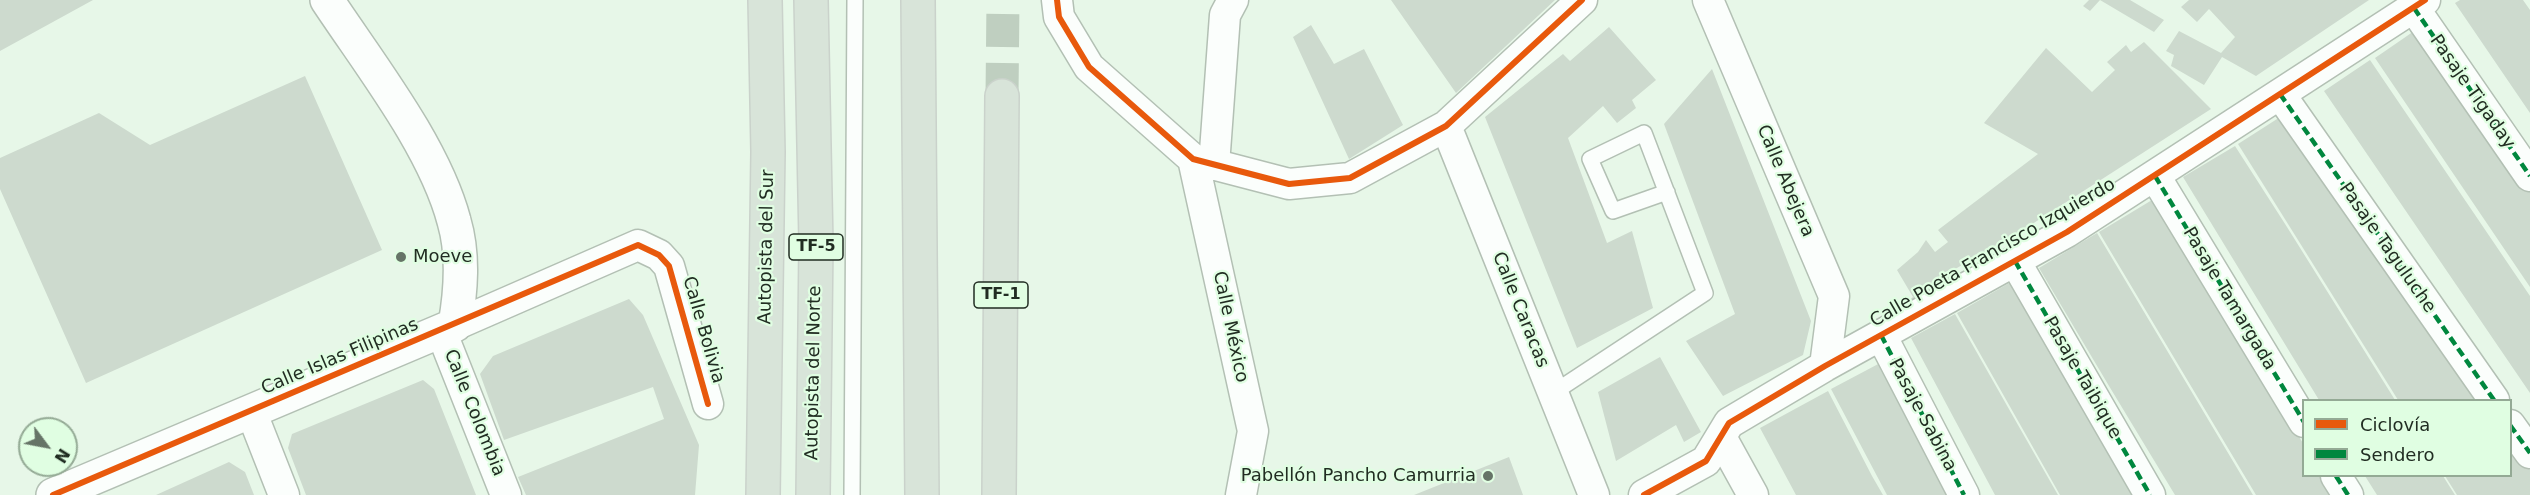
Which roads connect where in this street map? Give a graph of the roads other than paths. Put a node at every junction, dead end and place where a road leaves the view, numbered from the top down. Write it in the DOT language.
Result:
graph roads {
  1 [pos="327,0"];
  2 [pos="765,0"];
  3 [pos="810,0"];
  4 [pos="855,0"];
  5 [pos="918,0"];
  6 [pos="1057,0"];
  7 [pos="1233,0"];
  8 [pos="1582,0"];
  9 [pos="1708,0"];
  10 [pos="2420,4"];
  11 [pos="2280,94"];
  12 [pos="1002,96"];
  13 [pos="1446,126"];
  14 [pos="1204,162"];
  15 [pos="2155,176"];
  16 [pos="2530,176"];
  17 [pos="1667,192"];
  18 [pos="638,245"];
  19 [pos="2015,261"];
  20 [pos="448,328"];
  21 [pos="1881,335"];
  22 [pos="1825,366"];
  23 [pos="1553,393"];
  24 [pos="2493,399"];
  25 [pos="708,404"];
  26 [pos="251,411"];
  27 [pos="2302,419"];
  28 [pos="2512,426"];
  29 [pos="1720,437"];
  30 [pos="2530,453"];
  31 [pos="2337,477"];
  32 [pos="53,495"];
  33 [pos="284,495"];
  34 [pos="506,495"];
  35 [pos="763,495"];
  36 [pos="813,495"];
  37 [pos="852,495"];
  38 [pos="922,495"];
  39 [pos="999,495"];
  40 [pos="1241,495"];
  41 [pos="1594,495"];
  42 [pos="1644,495"];
  43 [pos="1753,495"];
  44 [pos="1964,495"];
  45 [pos="2150,495"];
  46 [pos="2348,495"];
  1 -- 20 [label="street"];
  2 -- 35 [label="highway, Autopista del Sur"];
  3 -- 36 [label="highway, Autopista del Norte / TF-5"];
  4 -- 37 [label="lane"];
  5 -- 38 [label="highway"];
  6 -- 14 [label="street"];
  7 -- 14 [label="street, Calle México"];
  8 -- 13 [label="street"];
  9 -- 22 [label="street, Calle Abejera"];
  10 -- 11 [label="street, Calle Poeta Francisco Izquierdo"];
  10 -- 16 [label="street, Pasaje Tigaday"];
  11 -- 15 [label="street, Calle Poeta Francisco Izquierdo"];
  11 -- 24 [label="street, Pasaje Taguluche"];
  12 -- 39 [label="highway, TF-1"];
  13 -- 14 [label="street"];
  13 -- 23 [label="street, Calle Caracas"];
  14 -- 40 [label="street, Calle México"];
  15 -- 19 [label="street, Calle Poeta Francisco Izquierdo"];
  15 -- 27 [label="street, Pasaje Tamargada"];
  17 -- 17 [label="lane"];
  17 -- 23 [label="lane"];
  18 -- 20 [label="street, Calle Islas Filipinas"];
  18 -- 25 [label="street, Calle Bolivia"];
  19 -- 21 [label="street, Calle Poeta Francisco Izquierdo"];
  19 -- 45 [label="street, Pasaje Taibique"];
  20 -- 26 [label="street, Calle Islas Filipinas"];
  20 -- 34 [label="street, Calle Colombia"];
  21 -- 22 [label="street, Calle Poeta Francisco Izquierdo"];
  21 -- 44 [label="street, Pasaje Sabina"];
  22 -- 29 [label="street, Calle Poeta Francisco Izquierdo"];
  23 -- 41 [label="street, Calle Caracas"];
  26 -- 32 [label="street, Calle Islas Filipinas"];
  26 -- 33 [label="street"];
  28 -- 30 [label="street"];
  29 -- 42 [label="street, Calle Poeta Francisco Izquierdo"];
  29 -- 43 [label="street"];
  31 -- 46 [label="street"];
}
